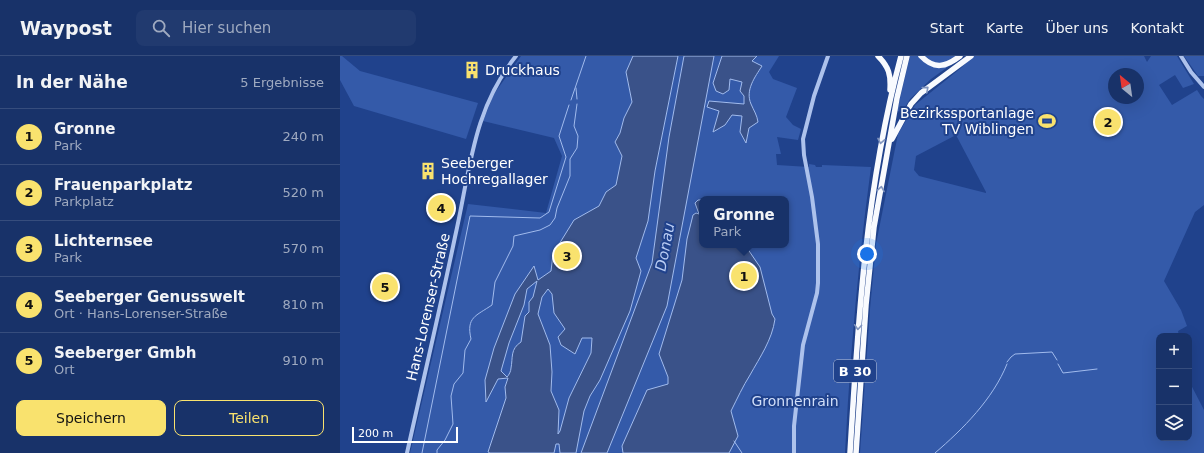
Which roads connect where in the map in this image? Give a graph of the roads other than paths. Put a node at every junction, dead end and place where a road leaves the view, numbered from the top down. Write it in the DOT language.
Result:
graph roads {
  1 [pos="516,56"];
  2 [pos="828,56"];
  3 [pos="878,56"];
  4 [pos="901,56"];
  5 [pos="907,56"];
  6 [pos="921,56"];
  7 [pos="960,56"];
  8 [pos="971,56"];
  9 [pos="1181,56"];
  10 [pos="1204,87"];
  11 [pos="890,103"];
  12 [pos="889,144"];
  13 [pos="407,453"];
  14 [pos="794,453"];
  15 [pos="850,453"];
  16 [pos="856,453"];
  1 -- 13 [label="street, Hans-Lorenser-Straße"];
  2 -- 14 [label="street"];
  3 -- 11 [label="highway"];
  4 -- 11 [label="highway, B 30"];
  5 -- 12 [label="highway, B 30"];
  6 -- 7 [label="highway"];
  12 -- 8 [label="highway, one-way"];
  9 -- 10 [label="street"];
  11 -- 15 [label="highway, B 30, one-way"];
  16 -- 12 [label="highway, B 30, one-way"];
}
